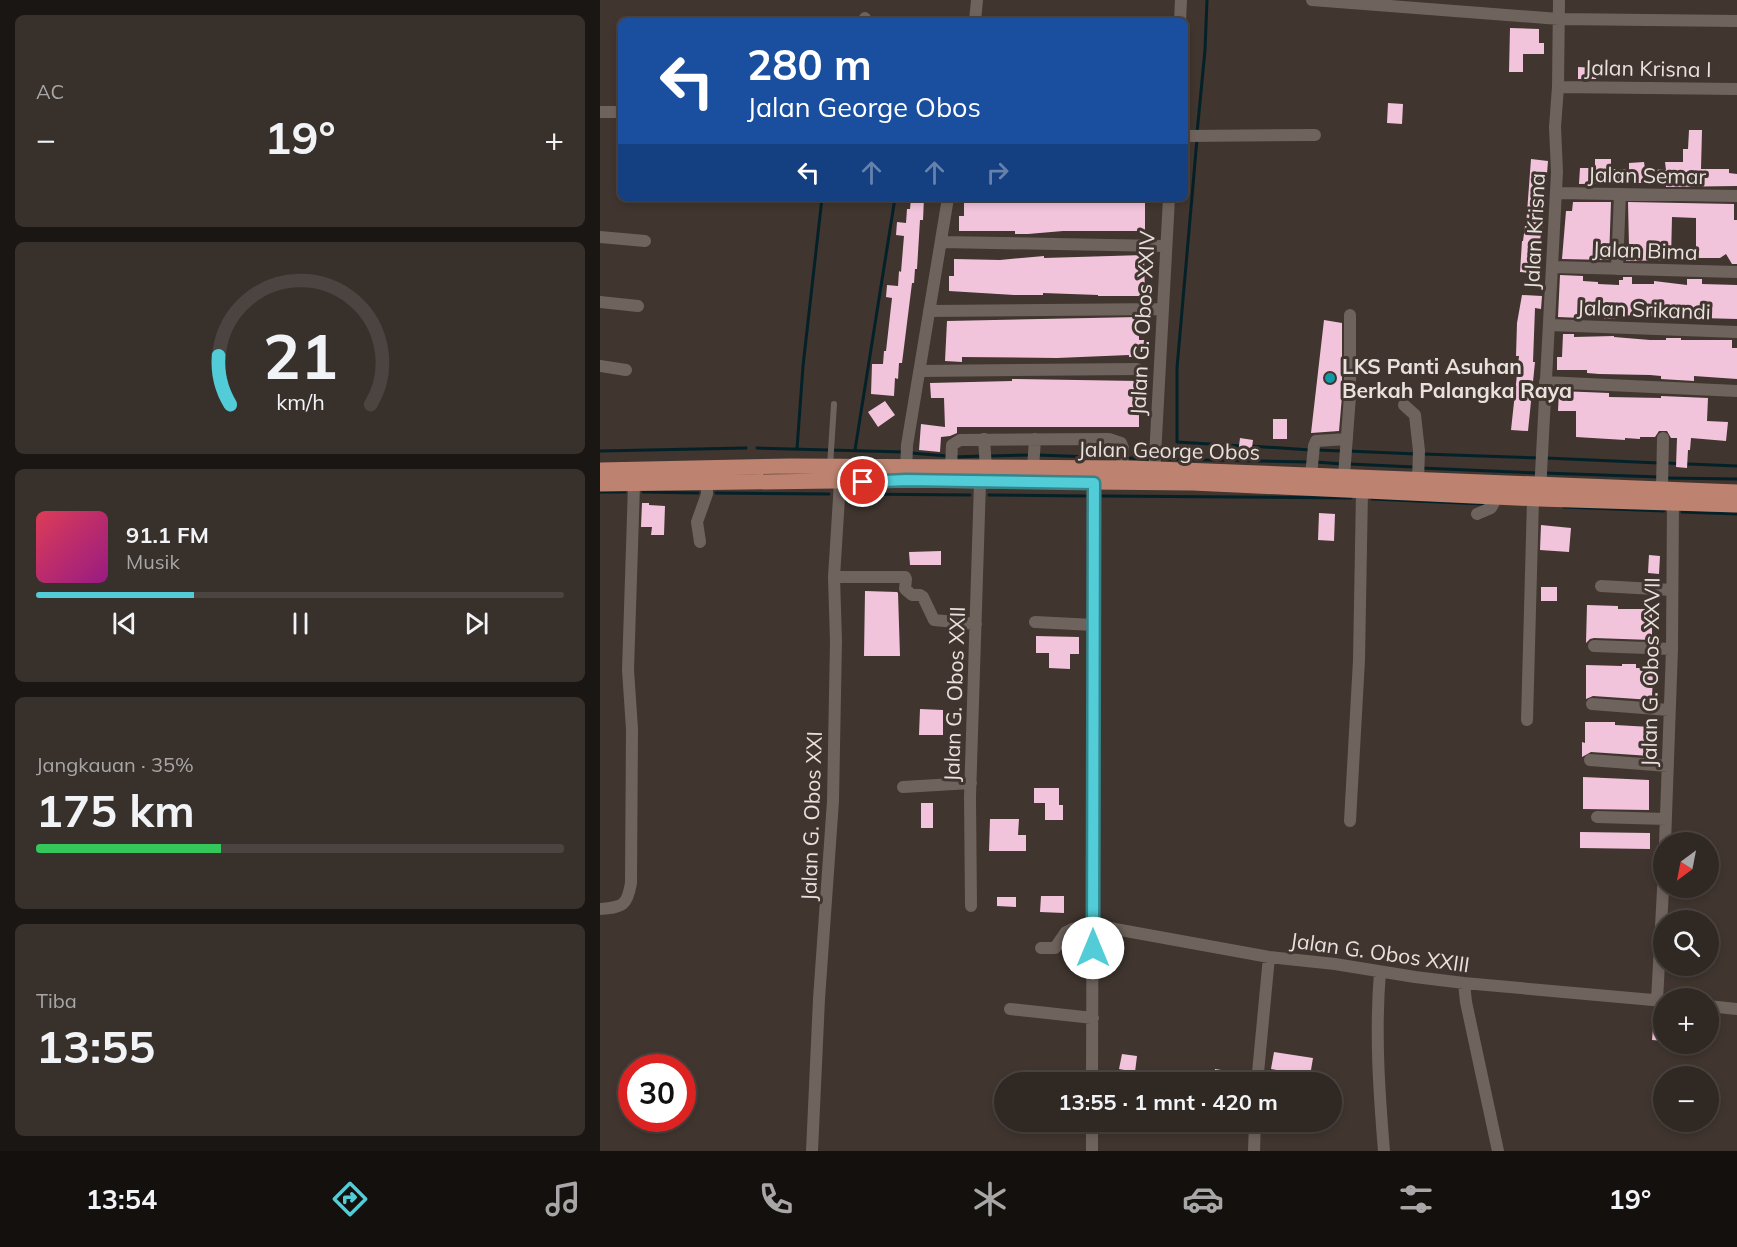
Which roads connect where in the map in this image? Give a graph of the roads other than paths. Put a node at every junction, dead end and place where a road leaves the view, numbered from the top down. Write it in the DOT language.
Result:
graph roads {
  1 [pos="977,0"];
  2 [pos="1181,0"];
  3 [pos="1312,0"];
  4 [pos="1559,0"];
  5 [pos="975,18"];
  6 [pos="1180,18"];
  7 [pos="1559,19"];
  8 [pos="1737,21"];
  9 [pos="1558,87"];
  10 [pos="1737,89"];
  11 [pos="600,112"];
  12 [pos="618,112"];
  13 [pos="1315,135"];
  14 [pos="1188,136"];
  15 [pos="1556,193"];
  16 [pos="1620,194"];
  17 [pos="1737,196"];
  18 [pos="948,201"];
  19 [pos="1169,201"];
  20 [pos="600,237"];
  21 [pos="645,241"];
  22 [pos="941,242"];
  23 [pos="1166,246"];
  24 [pos="1552,267"];
  25 [pos="1617,268"];
  26 [pos="1737,272"];
  27 [pos="600,302"];
  28 [pos="638,306"];
  29 [pos="1162,309"];
  30 [pos="929,311"];
  31 [pos="1350,315"];
  32 [pos="1549,325"];
  33 [pos="1737,332"];
  34 [pos="600,366"];
  35 [pos="1137,369"];
  36 [pos="626,370"];
  37 [pos="920,371"];
  38 [pos="1545,382"];
  39 [pos="1737,391"];
  40 [pos="834,404"];
  41 [pos="1404,405"];
  42 [pos="1663,438"];
  43 [pos="1347,439"];
  44 [pos="1034,454"];
  45 [pos="831,459"];
  46 [pos="950,460"];
  47 [pos="984,460"];
  48 [pos="1123,462"];
  49 [pos="1312,466"];
  50 [pos="906,468"];
  51 [pos="1345,468"];
  52 [pos="600,470"];
  53 [pos="1154,472"];
  54 [pos="1418,472"];
  55 [pos="1663,481"];
  56 [pos="840,482"];
  57 [pos="707,483"];
  58 [pos="1094,483"];
  59 [pos="600,484"];
  60 [pos="634,485"];
  61 [pos="1538,490"];
  62 [pos="1362,491"];
  63 [pos="1737,492"];
  64 [pos="1497,497"];
  65 [pos="1673,502"];
  66 [pos="1737,505"];
  67 [pos="1477,513"];
  68 [pos="700,542"];
  69 [pos="834,577"];
  70 [pos="1601,586"];
  71 [pos="1672,590"];
  72 [pos="1035,622"];
  73 [pos="976,624"];
  74 [pos="1094,625"];
  75 [pos="1594,646"];
  76 [pos="1672,649"];
  77 [pos="1592,704"];
  78 [pos="1669,710"];
  79 [pos="1527,720"];
  80 [pos="1590,760"];
  81 [pos="1668,766"];
  82 [pos="971,783"];
  83 [pos="903,787"];
  84 [pos="1597,817"];
  85 [pos="1666,819"];
  86 [pos="1350,821"];
  87 [pos="1665,832"];
  88 [pos="1663,898"];
  89 [pos="971,906"];
  90 [pos="600,909"];
  91 [pos="1093,925"];
  92 [pos="1041,948"];
  93 [pos="1269,957"];
  94 [pos="1380,972"];
  95 [pos="1464,983"];
  96 [pos="1660,988"];
  97 [pos="1653,1000"];
  98 [pos="1719,1007"];
  99 [pos="1010,1009"];
  100 [pos="1737,1009"];
  101 [pos="1093,1018"];
  102 [pos="1092,1072"];
  103 [pos="1258,1072"];
  104 [pos="1092,1132"];
  105 [pos="1255,1132"];
  106 [pos="812,1151"];
  107 [pos="1092,1151"];
  108 [pos="1254,1151"];
  109 [pos="1384,1151"];
  110 [pos="1498,1151"];
  1 -- 5 [label="street"];
  2 -- 6 [label="street"];
  3 -- 7 [label="street"];
  4 -- 7 [label="street, Jalan Krisna"];
  7 -- 8 [label="street"];
  7 -- 9 [label="street, Jalan Krisna"];
  9 -- 10 [label="street, Jalan Krisna I"];
  9 -- 15 [label="street, Jalan Krisna"];
  11 -- 12 [label="street"];
  13 -- 14 [label="street"];
  15 -- 16 [label="street, Jalan Semar"];
  15 -- 24 [label="street, Jalan Krisna"];
  16 -- 17 [label="street, Jalan Semar"];
  16 -- 25 [label="street"];
  18 -- 22 [label="street"];
  19 -- 23 [label="street, Jalan G. Obos XXIV"];
  20 -- 21 [label="street"];
  22 -- 23 [label="street"];
  22 -- 30 [label="street"];
  23 -- 29 [label="street, Jalan G. Obos XXIV"];
  24 -- 25 [label="street, Jalan Bima"];
  24 -- 32 [label="street, Jalan Krisna"];
  25 -- 26 [label="street, Jalan Bima"];
  27 -- 28 [label="street"];
  29 -- 30 [label="street"];
  29 -- 53 [label="street, Jalan G. Obos XXIV"];
  30 -- 37 [label="street"];
  31 -- 43 [label="street"];
  32 -- 33 [label="street, Jalan Srikandi"];
  32 -- 38 [label="street, Jalan Krisna"];
  34 -- 36 [label="street"];
  35 -- 37 [label="street"];
  37 -- 50 [label="street"];
  38 -- 39 [label="street"];
  38 -- 61 [label="street, Jalan Krisna"];
  40 -- 45 [label="lane"];
  41 -- 54 [label="street"];
  42 -- 55 [label="street"];
  43 -- 49 [label="street"];
  43 -- 51 [label="street"];
  44 -- 47 [label="main road, Jalan George Obos"];
  44 -- 47 [label="street"];
  44 -- 48 [label="main road, Jalan George Obos"];
  44 -- 48 [label="street"];
  45 -- 50 [label="main road, Jalan George Obos"];
  45 -- 52 [label="main road, Jalan George Obos"];
  46 -- 47 [label="main road, Jalan George Obos"];
  46 -- 47 [label="street"];
  46 -- 50 [label="main road, Jalan George Obos"];
  47 -- 50 [label="main road, Jalan George Obos"];
  47 -- 58 [label="main road, Jalan George Obos"];
  47 -- 73 [label="street, Jalan G. Obos XXII"];
  48 -- 53 [label="main road, Jalan George Obos"];
  49 -- 51 [label="main road, Jalan George Obos"];
  49 -- 53 [label="main road, Jalan George Obos"];
  50 -- 56 [label="main road, Jalan George Obos"];
  51 -- 54 [label="main road, Jalan George Obos"];
  53 -- 58 [label="main road, Jalan George Obos"];
  53 -- 62 [label="main road, Jalan George Obos"];
  54 -- 61 [label="main road, Jalan George Obos"];
  55 -- 61 [label="main road, Jalan George Obos"];
  55 -- 63 [label="main road, Jalan George Obos"];
  56 -- 57 [label="main road, Jalan George Obos"];
  56 -- 69 [label="street, Jalan G. Obos XXI"];
  57 -- 60 [label="main road, Jalan George Obos"];
  57 -- 68 [label="street"];
  58 -- 74 [label="street"];
  59 -- 60 [label="main road, Jalan George Obos"];
  60 -- 90 [label="street"];
  61 -- 64 [label="main road, Jalan George Obos"];
  61 -- 65 [label="main road, Jalan George Obos"];
  61 -- 79 [label="street, Jalan Krisna"];
  62 -- 64 [label="main road, Jalan George Obos"];
  62 -- 86 [label="street"];
  64 -- 67 [label="street"];
  65 -- 66 [label="main road, Jalan George Obos"];
  65 -- 71 [label="street, Jalan G. Obos XXVII"];
  69 -- 73 [label="street"];
  69 -- 106 [label="street, Jalan G. Obos XXI"];
  70 -- 71 [label="street"];
  71 -- 76 [label="street, Jalan G. Obos XXVII"];
  72 -- 74 [label="street"];
  73 -- 82 [label="street, Jalan G. Obos XXII"];
  74 -- 91 [label="street"];
  75 -- 76 [label="street"];
  76 -- 78 [label="street, Jalan G. Obos XXVII"];
  77 -- 78 [label="street"];
  78 -- 81 [label="street, Jalan G. Obos XXVII"];
  80 -- 81 [label="street"];
  81 -- 85 [label="street, Jalan G. Obos XXVII"];
  82 -- 83 [label="street"];
  82 -- 89 [label="street, Jalan G. Obos XXII"];
  84 -- 85 [label="street"];
  85 -- 87 [label="street, Jalan G. Obos XXVII"];
  88 -- 96 [label="street"];
  91 -- 92 [label="street"];
  91 -- 93 [label="street, Jalan G. Obos XXIII"];
  91 -- 101 [label="street"];
  93 -- 94 [label="street, Jalan G. Obos XXIII"];
  93 -- 103 [label="street"];
  94 -- 95 [label="street, Jalan G. Obos XXIII"];
  94 -- 109 [label="street"];
  95 -- 97 [label="street, Jalan G. Obos XXIII"];
  95 -- 110 [label="street"];
  98 -- 100 [label="street"];
  99 -- 101 [label="street"];
  101 -- 102 [label="street"];
  104 -- 107 [label="street"];
  105 -- 108 [label="street"];
}
